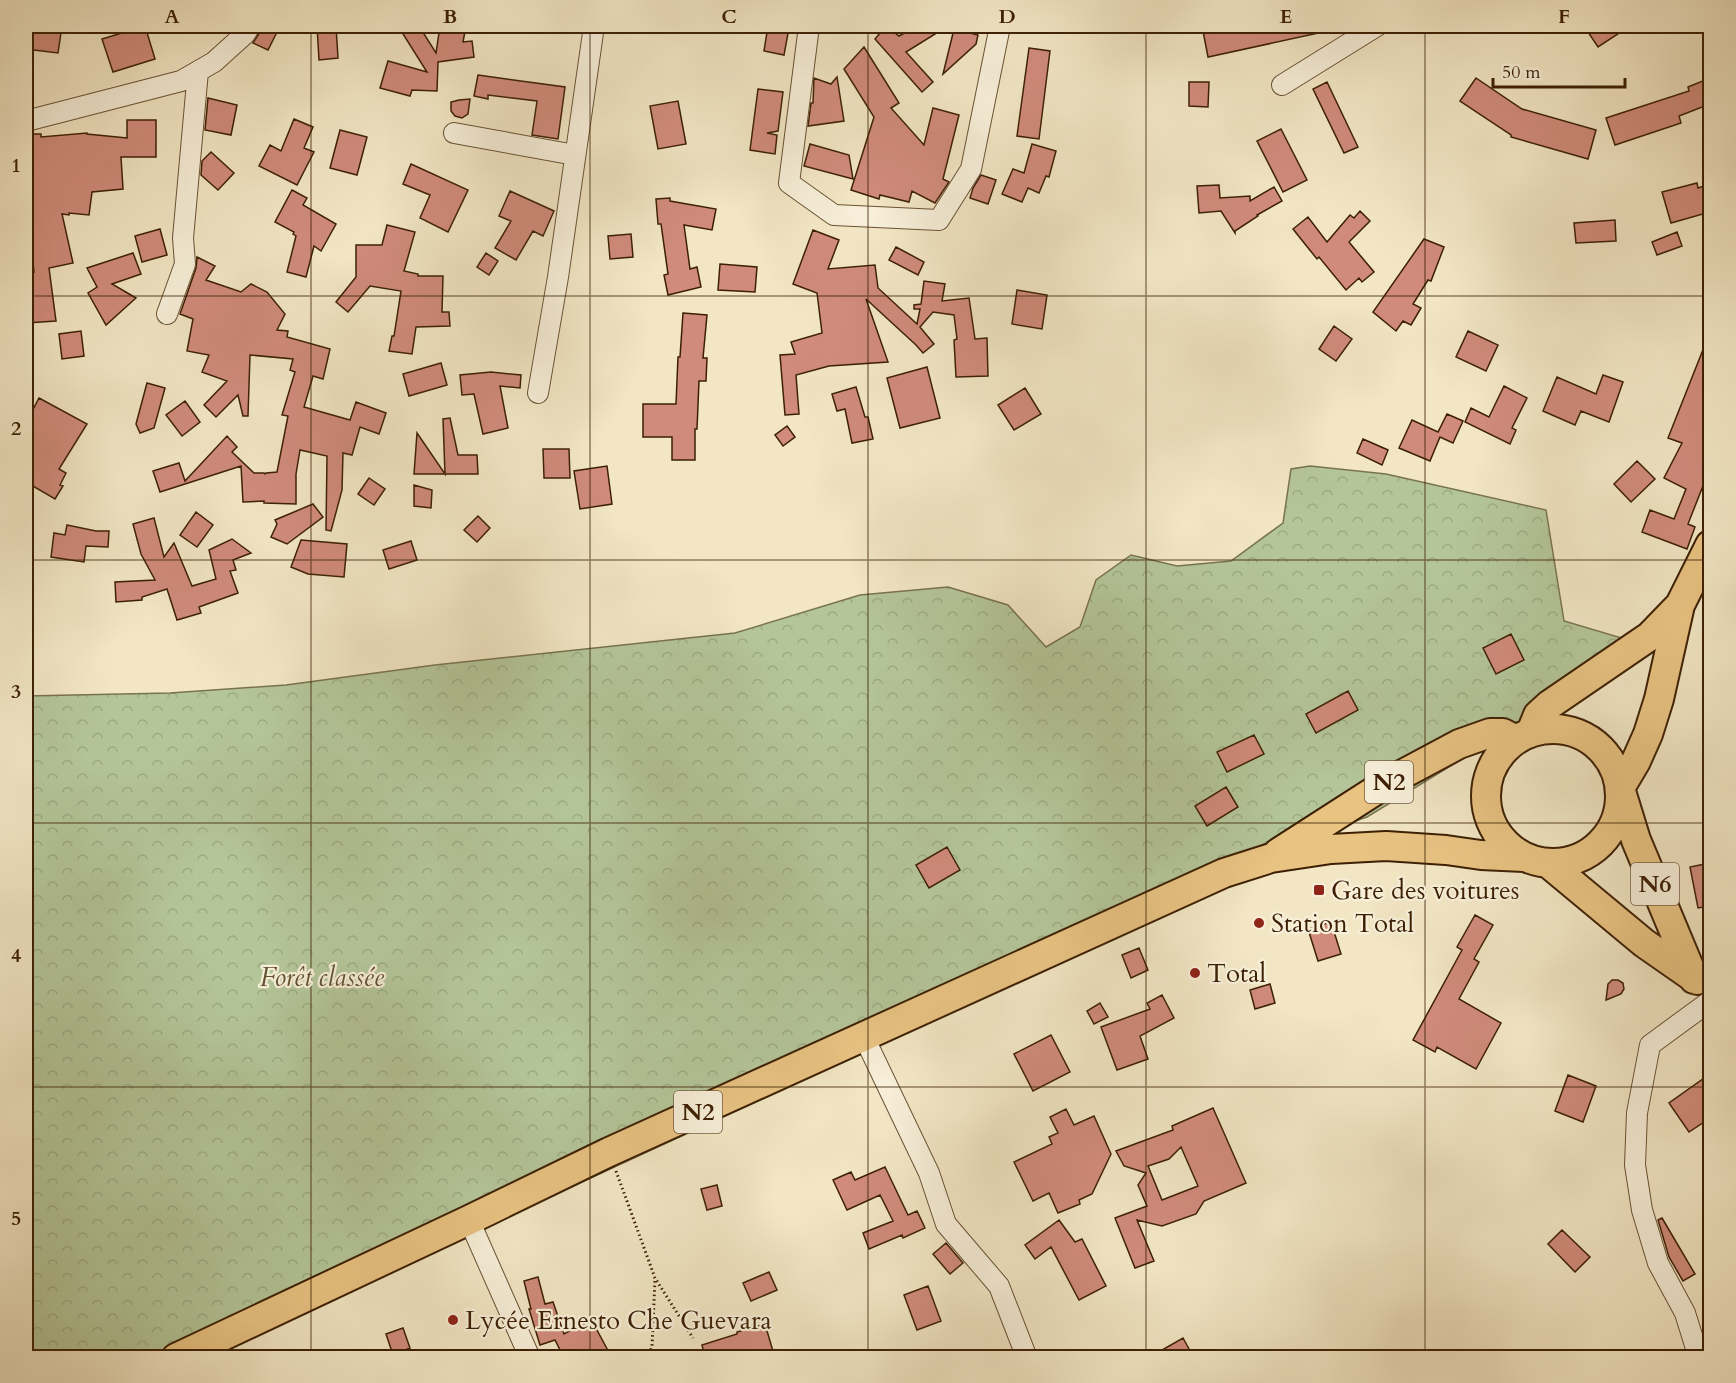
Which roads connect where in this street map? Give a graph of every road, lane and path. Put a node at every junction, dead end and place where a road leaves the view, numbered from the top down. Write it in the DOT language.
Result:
graph roads {
  1 [pos="250,26"];
  2 [pos="594,26"];
  3 [pos="809,26"];
  4 [pos="1000,26"];
  5 [pos="1377,26"];
  6 [pos="198,71"];
  7 [pos="1282,85"];
  8 [pos="26,121"];
  9 [pos="454,133"];
  10 [pos="575,155"];
  11 [pos="167,314"];
  12 [pos="538,393"];
  13 [pos="1710,545"];
  14 [pos="1680,606"];
  15 [pos="1523,736"];
  16 [pos="1620,788"];
  17 [pos="1271,858"];
  18 [pos="1537,860"];
  19 [pos="1705,990"];
  20 [pos="864,1037"];
  21 [pos="609,1152"];
  22 [pos="469,1220"];
  23 [pos="655,1278"];
  24 [pos="693,1338"];
  25 [pos="176,1358"];
  26 [pos="530,1358"];
  27 [pos="647,1358"];
  28 [pos="1027,1358"];
  29 [pos="1699,1358"];
  1 -- 6 [label="street"];
  2 -- 10 [label="street"];
  3 -- 4 [label="street"];
  5 -- 7 [label="street"];
  6 -- 8 [label="street"];
  6 -- 11 [label="street"];
  9 -- 10 [label="street"];
  10 -- 12 [label="street"];
  13 -- 14 [label="highway"];
  14 -- 15 [label="highway"];
  14 -- 16 [label="highway"];
  15 -- 16 [label="highway"];
  15 -- 17 [label="highway, N2"];
  15 -- 18 [label="highway"];
  16 -- 18 [label="highway"];
  16 -- 19 [label="highway, N6"];
  17 -- 18 [label="highway, N2"];
  17 -- 20 [label="highway, N2"];
  18 -- 19 [label="highway, N6"];
  19 -- 29 [label="street"];
  20 -- 21 [label="highway, N2"];
  20 -- 28 [label="street"];
  21 -- 22 [label="highway, N2"];
  21 -- 23 [label="path"];
  22 -- 25 [label="highway, N2"];
  22 -- 26 [label="street"];
  23 -- 24 [label="path"];
  23 -- 27 [label="path"];
}
